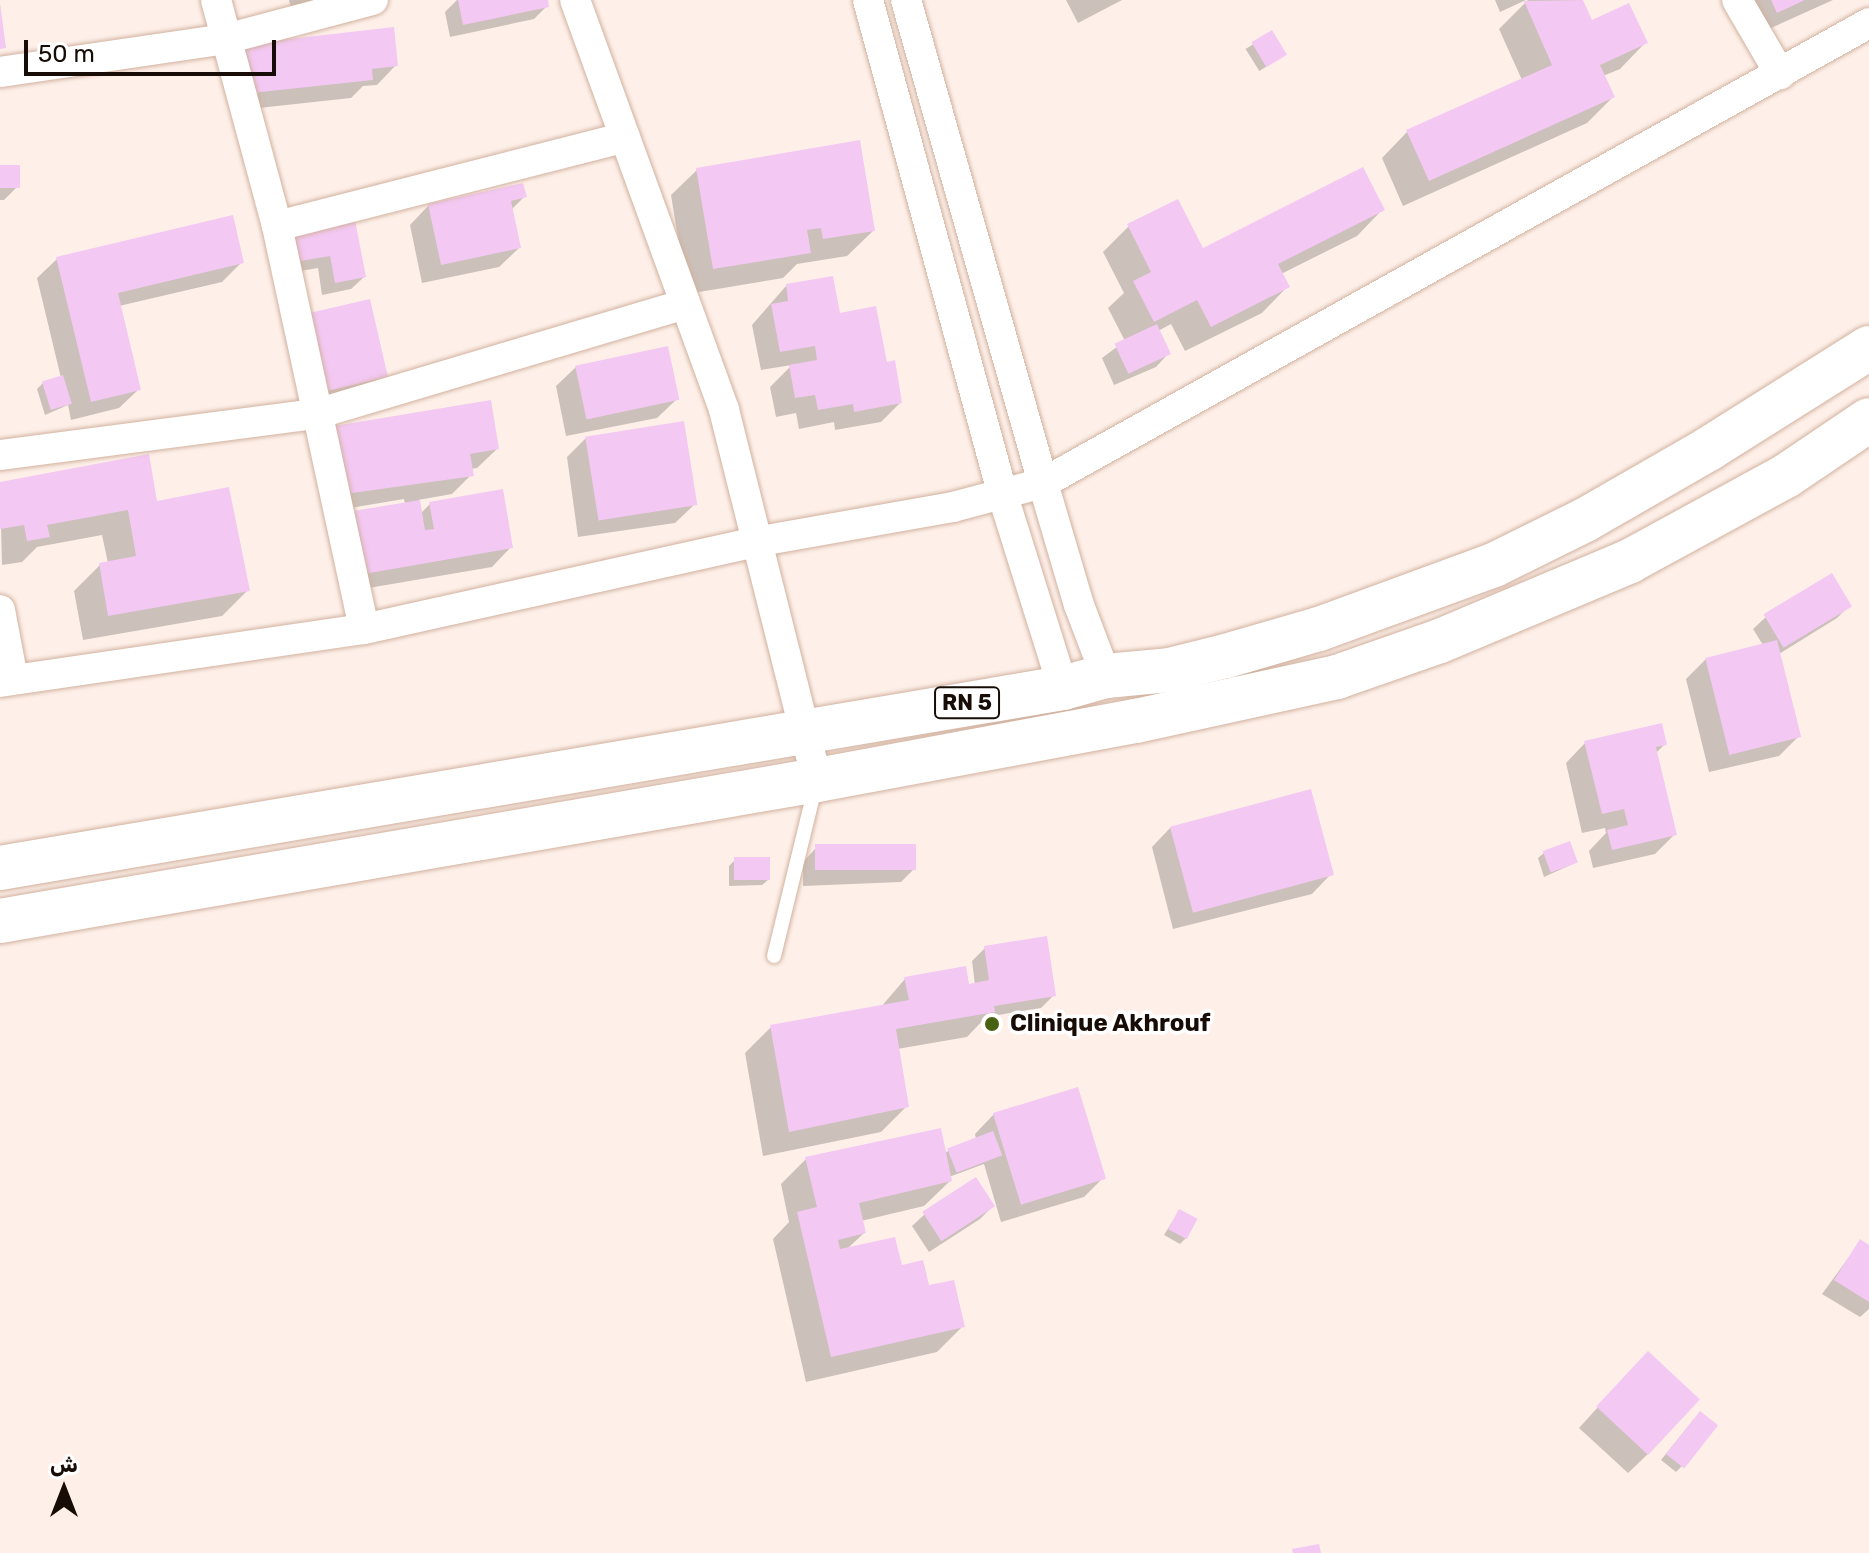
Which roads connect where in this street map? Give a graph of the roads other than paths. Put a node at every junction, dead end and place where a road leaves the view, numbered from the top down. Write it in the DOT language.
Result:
graph roads {
  1 [pos="216,0"];
  2 [pos="373,0"];
  3 [pos="575,0"];
  4 [pos="868,0"];
  5 [pos="906,0"];
  6 [pos="1737,0"];
  7 [pos="1869,23"];
  8 [pos="226,39"];
  9 [pos="0,72"];
  10 [pos="1780,74"];
  11 [pos="625,137"];
  12 [pos="277,226"];
  13 [pos="684,304"];
  14 [pos="1869,348"];
  15 [pos="316,414"];
  16 [pos="1869,420"];
  17 [pos="0,455"];
  18 [pos="1043,483"];
  19 [pos="1003,496"];
  20 [pos="755,542"];
  21 [pos="0,610"];
  22 [pos="364,629"];
  23 [pos="1106,676"];
  24 [pos="7,680"];
  25 [pos="1063,688"];
  26 [pos="807,730"];
  27 [pos="817,780"];
  28 [pos="0,868"];
  29 [pos="0,921"];
  30 [pos="774,956"];
  1 -- 8 [label="street"];
  2 -- 8 [label="street"];
  3 -- 11 [label="street"];
  4 -- 19 [label="street"];
  5 -- 18 [label="street"];
  6 -- 10 [label="street"];
  7 -- 10 [label="street"];
  8 -- 9 [label="street"];
  8 -- 12 [label="street"];
  10 -- 18 [label="street"];
  11 -- 12 [label="street"];
  11 -- 13 [label="street"];
  12 -- 15 [label="street"];
  13 -- 15 [label="street"];
  13 -- 20 [label="street"];
  14 -- 23 [label="highway, RN 5"];
  15 -- 17 [label="street"];
  15 -- 22 [label="street"];
  16 -- 27 [label="highway, RN 5"];
  18 -- 19 [label="street"];
  18 -- 23 [label="street"];
  19 -- 20 [label="street"];
  19 -- 25 [label="street"];
  20 -- 22 [label="street"];
  20 -- 26 [label="street"];
  21 -- 24 [label="street"];
  22 -- 24 [label="street"];
  23 -- 25 [label="highway, RN 5"];
  25 -- 26 [label="highway, RN 5"];
  26 -- 27 [label="street"];
  26 -- 28 [label="highway, RN 5"];
  27 -- 29 [label="highway, RN 5"];
  27 -- 30 [label="lane"];
}
